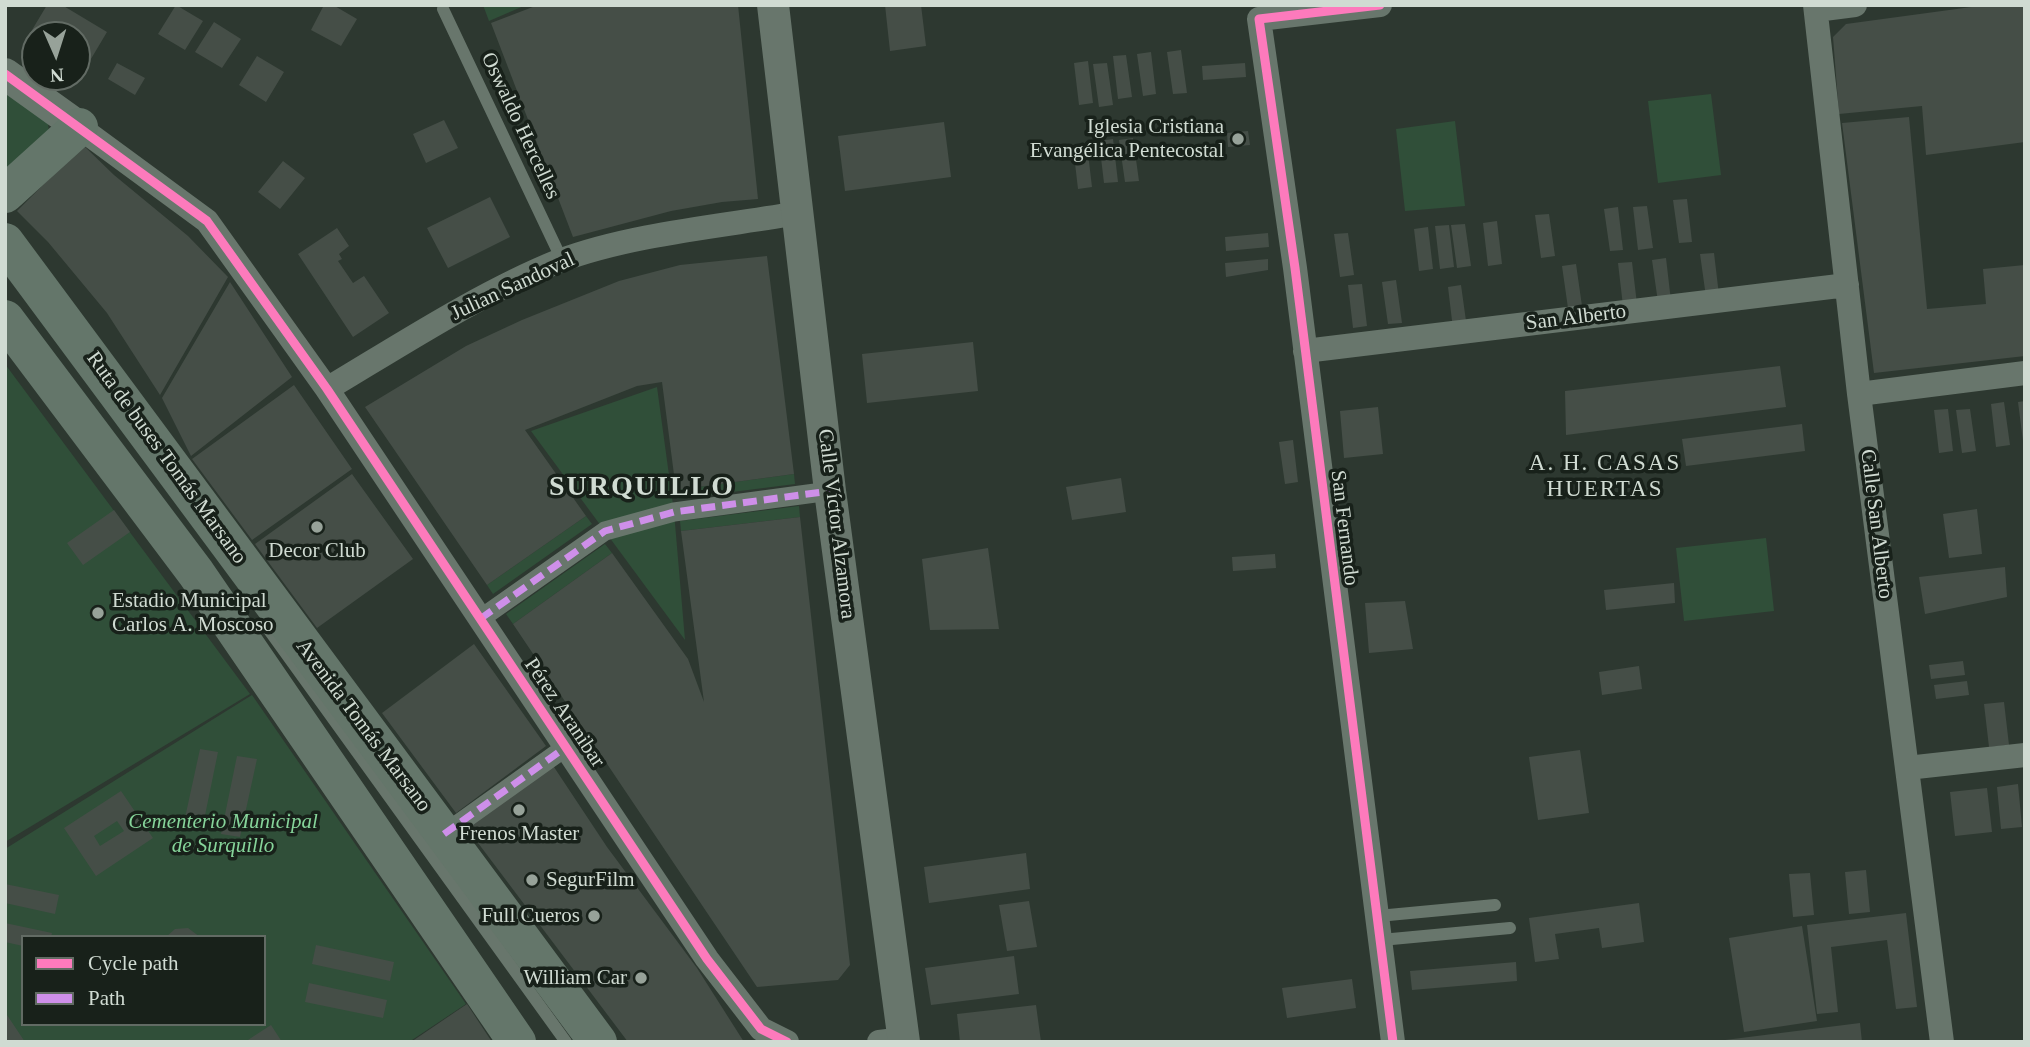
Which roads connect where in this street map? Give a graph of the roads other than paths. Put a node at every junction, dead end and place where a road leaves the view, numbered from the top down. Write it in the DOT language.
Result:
graph roads {
  1 [pos="773,5"];
  2 [pos="1380,5"];
  3 [pos="1855,5"];
  4 [pos="1816,8"];
  5 [pos="443,9"];
  6 [pos="5,74"];
  7 [pos="79,127"];
  8 [pos="5,194"];
  9 [pos="799,213"];
  10 [pos="5,242"];
  11 [pos="562,260"];
  12 [pos="1847,285"];
  13 [pos="5,319"];
  14 [pos="1305,351"];
  15 [pos="2025,373"];
  16 [pos="327,389"];
  17 [pos="1859,394"];
  18 [pos="831,491"];
  19 [pos="259,616"];
  20 [pos="480,619"];
  21 [pos="566,747"];
  22 [pos="2025,755"];
  23 [pos="1907,768"];
  24 [pos="444,834"];
  25 [pos="1495,905"];
  26 [pos="1379,928"];
  27 [pos="1510,928"];
  28 [pos="896,1041"];
  29 [pos="517,1042"];
  30 [pos="566,1042"];
  31 [pos="598,1042"];
  32 [pos="787,1042"];
  33 [pos="1393,1042"];
  34 [pos="1942,1042"];
  1 -- 9 [label="street, Calle Víctor Alzamora"];
  2 -- 14 [label="street, San Fernando"];
  3 -- 4 [label="street"];
  4 -- 12 [label="street, Calle San Alberto"];
  5 -- 11 [label="lane, Oswaldo Hercelles"];
  6 -- 7 [label="street"];
  7 -- 8 [label="main road"];
  7 -- 16 [label="street, Pérez Aranibar"];
  9 -- 11 [label="street, Julian Sandoval"];
  9 -- 18 [label="street, Calle Víctor Alzamora"];
  10 -- 24 [label="main road, Avenida Tomás Marsano"];
  11 -- 16 [label="street, Julian Sandoval"];
  12 -- 14 [label="street, San Alberto"];
  12 -- 17 [label="street, Calle San Alberto"];
  13 -- 29 [label="main road"];
  14 -- 26 [label="street, San Fernando"];
  15 -- 17 [label="street"];
  16 -- 20 [label="street, Pérez Aranibar"];
  17 -- 23 [label="street, Calle San Alberto"];
  18 -- 20 [label="street"];
  18 -- 28 [label="street, Calle Víctor Alzamora"];
  19 -- 30 [label="lane"];
  20 -- 21 [label="street, Pérez Aranibar"];
  21 -- 24 [label="street"];
  21 -- 32 [label="street, Pérez Aranibar"];
  22 -- 23 [label="street"];
  23 -- 34 [label="street, Calle San Alberto"];
  24 -- 31 [label="main road, Avenida Tomás Marsano"];
  25 -- 26 [label="lane"];
  26 -- 27 [label="lane"];
  26 -- 33 [label="street, San Fernando"];
}
